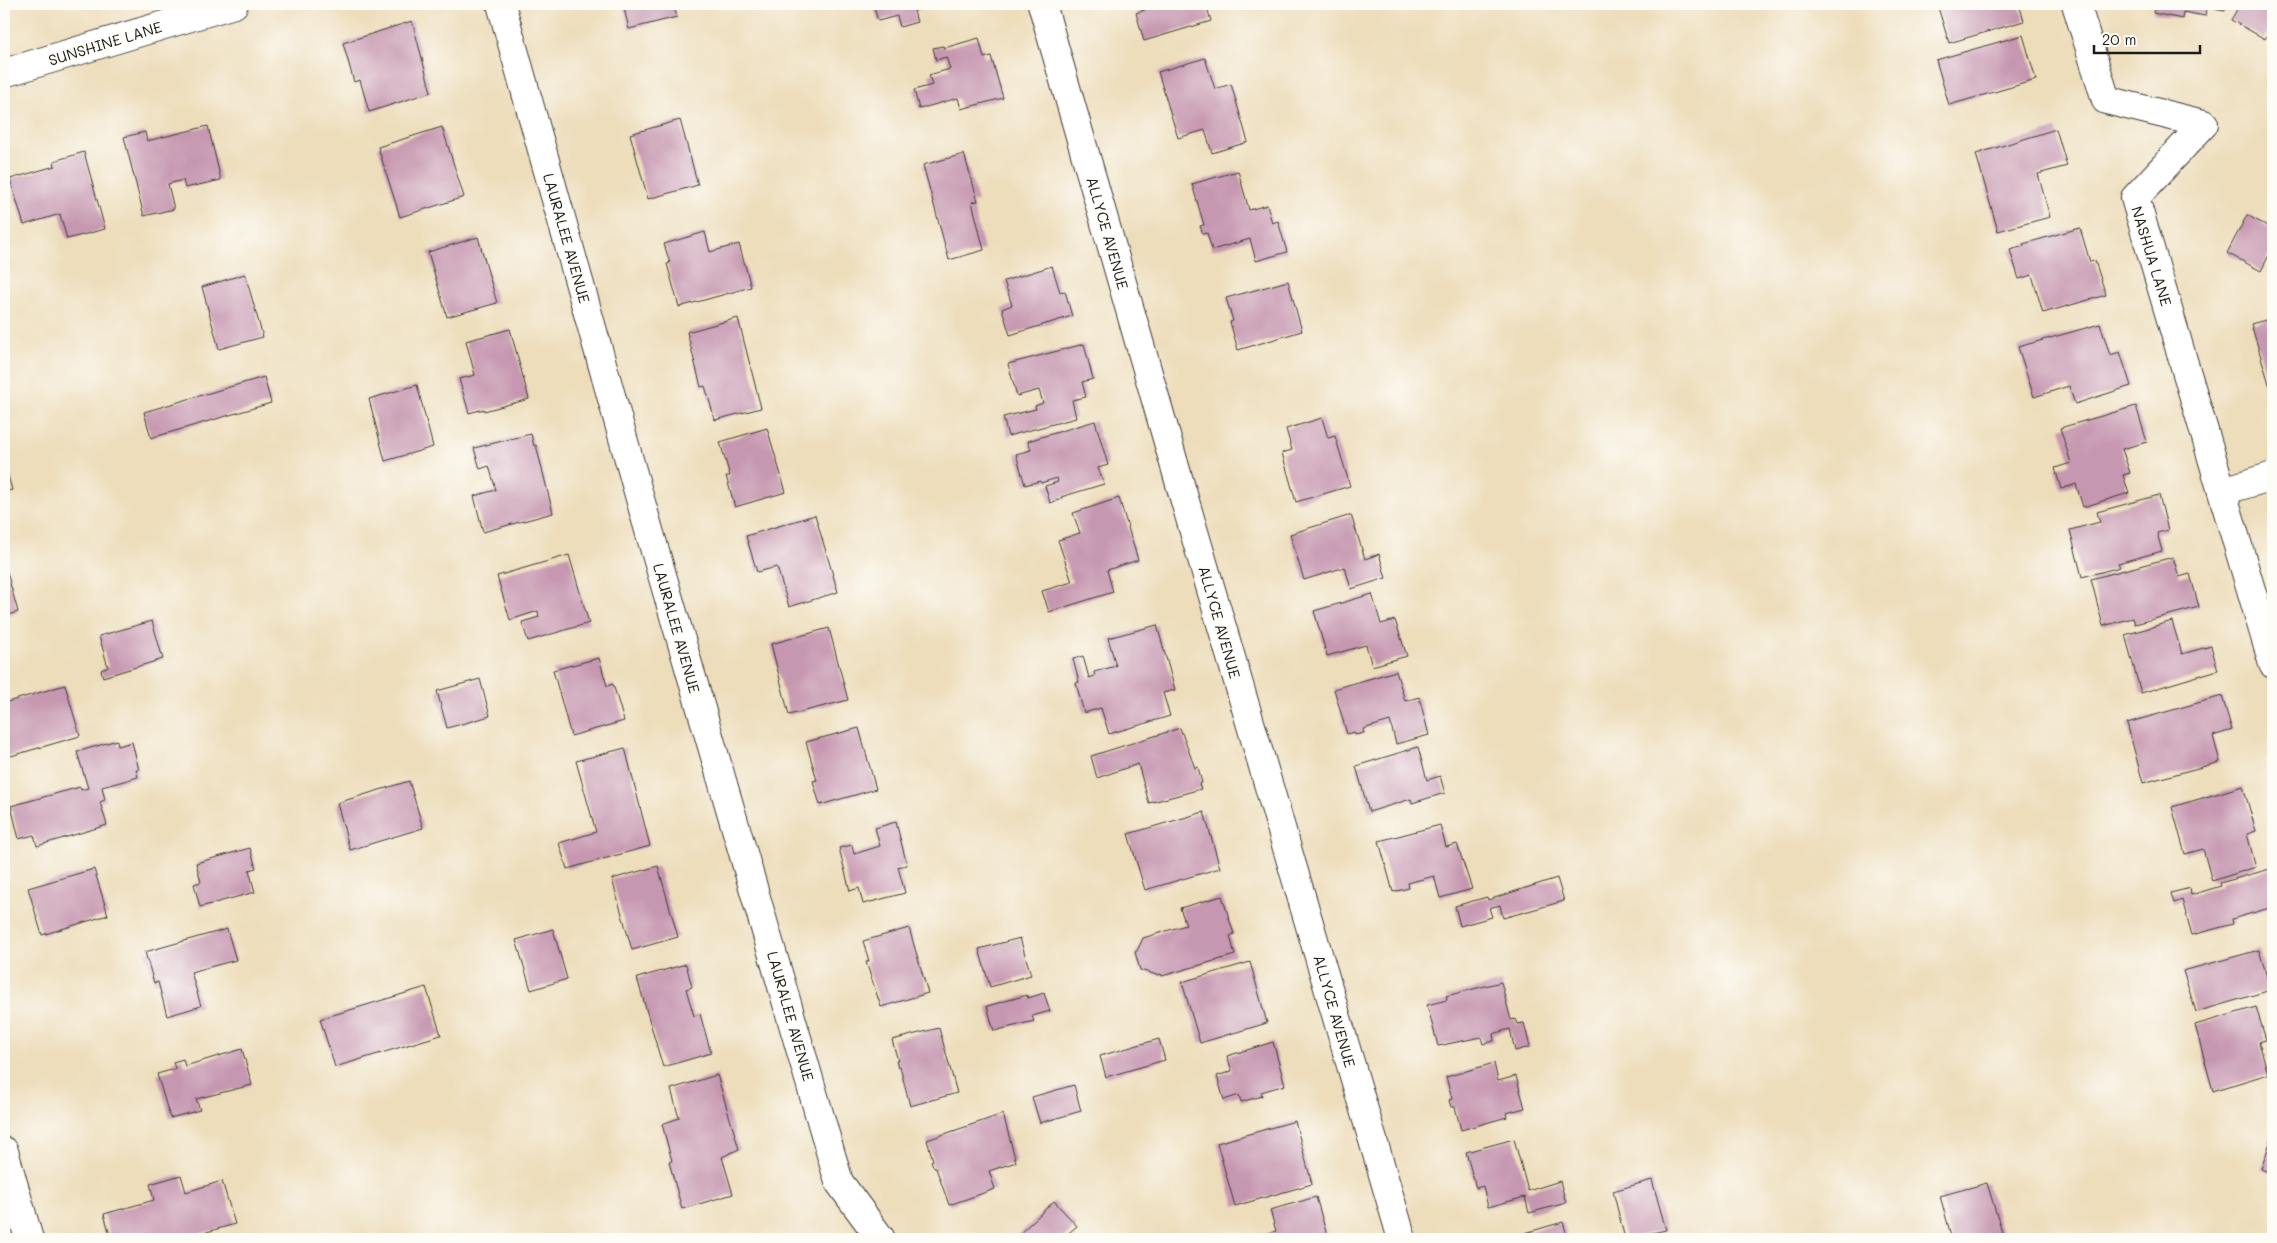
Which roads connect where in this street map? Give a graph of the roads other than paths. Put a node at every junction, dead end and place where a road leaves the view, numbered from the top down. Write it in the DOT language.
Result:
graph roads {
  1 [pos="234,4"];
  2 [pos="501,4"];
  3 [pos="1042,4"];
  4 [pos="2076,4"];
  5 [pos="4,73"];
  6 [pos="2273,476"];
  7 [pos="2223,491"];
  8 [pos="2273,664"];
  9 [pos="4,1151"];
  10 [pos="30,1239"];
  11 [pos="881,1239"];
  12 [pos="1402,1239"];
  1 -- 5 [label="street, SUNSHINE LANE"];
  2 -- 11 [label="street, LAURALEE AVENUE"];
  3 -- 12 [label="street, ALLYCE AVENUE"];
  4 -- 7 [label="street, NASHUA LANE"];
  6 -- 7 [label="street"];
  7 -- 8 [label="street"];
  9 -- 10 [label="street"];
}
